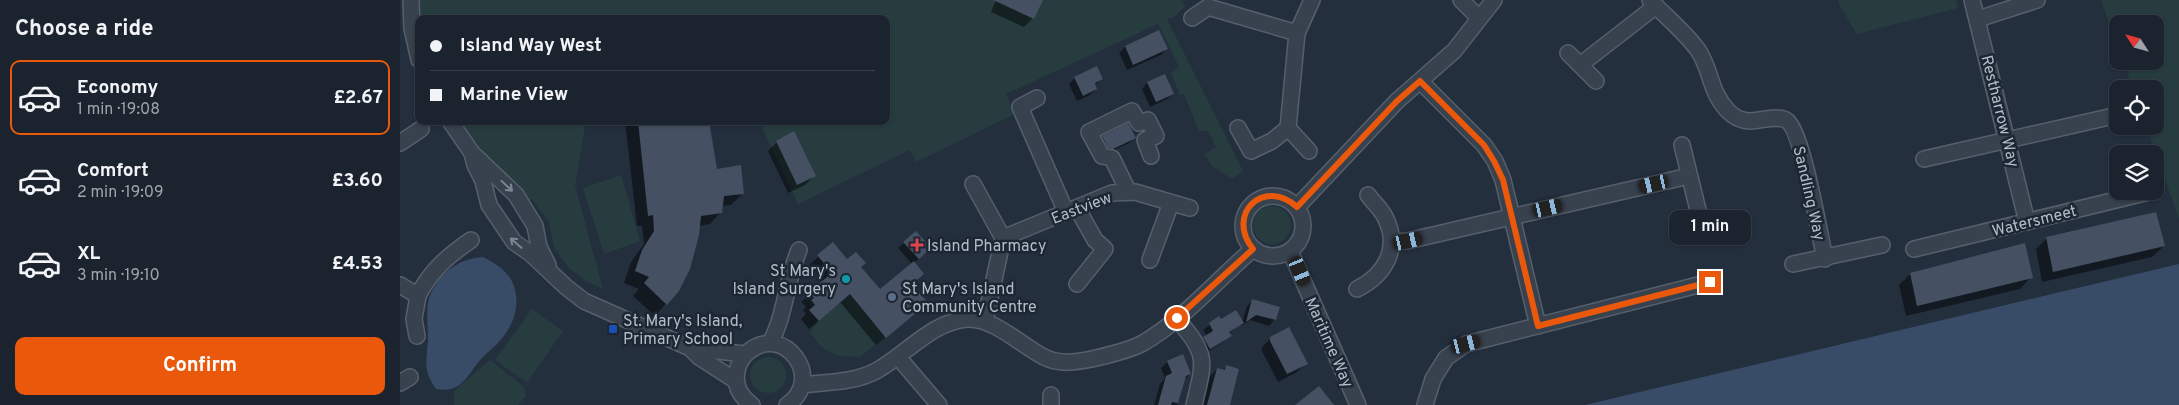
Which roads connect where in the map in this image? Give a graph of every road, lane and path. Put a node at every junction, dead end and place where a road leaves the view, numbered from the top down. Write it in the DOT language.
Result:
graph roads {
  1 [pos="411,0"];
  2 [pos="1312,0"];
  3 [pos="1461,0"];
  4 [pos="1494,0"];
  5 [pos="1972,0"];
  6 [pos="2037,0"];
  7 [pos="1653,3"];
  8 [pos="1192,18"];
  9 [pos="1479,18"];
  10 [pos="1978,19"];
  11 [pos="1296,33"];
  12 [pos="415,42"];
  13 [pos="1568,53"];
  14 [pos="1580,65"];
  15 [pos="1420,81"];
  16 [pos="1596,81"];
  17 [pos="1037,98"];
  18 [pos="2109,117"];
  19 [pos="453,125"];
  20 [pos="1238,128"];
  21 [pos="1288,128"];
  22 [pos="421,129"];
  23 [pos="2008,140"];
  24 [pos="400,143"];
  25 [pos="1682,145"];
  26 [pos="1310,150"];
  27 [pos="472,153"];
  28 [pos="1151,156"];
  29 [pos="1924,159"];
  30 [pos="1689,176"];
  31 [pos="973,184"];
  32 [pos="1128,191"];
  33 [pos="1368,195"];
  34 [pos="2116,200"];
  35 [pos="1172,202"];
  36 [pos="1297,207"];
  37 [pos="1190,208"];
  38 [pos="1072,210"];
  39 [pos="1698,210"];
  40 [pos="1512,216"];
  41 [pos="2027,222"];
  42 [pos="1002,238"];
  43 [pos="471,240"];
  44 [pos="1392,242"];
  45 [pos="1882,245"];
  46 [pos="1253,249"];
  47 [pos="1914,249"];
  48 [pos="799,250"];
  49 [pos="1290,250"];
  50 [pos="1825,259"];
  51 [pos="1150,260"];
  52 [pos="1793,264"];
  53 [pos="553,275"];
  54 [pos="1710,282"];
  55 [pos="1077,284"];
  56 [pos="400,285"];
  57 [pos="1357,289"];
  58 [pos="418,296"];
  59 [pos="1177,318"];
  60 [pos="985,321"];
  61 [pos="1538,326"];
  62 [pos="418,336"];
  63 [pos="770,344"];
  64 [pos="690,348"];
  65 [pos="745,354"];
  66 [pos="898,357"];
  67 [pos="736,381"];
  68 [pos="802,385"];
  69 [pos="752,405"];
  70 [pos="787,405"];
  71 [pos="939,405"];
  72 [pos="1194,405"];
  73 [pos="1358,405"];
  74 [pos="1425,405"];
  1 -- 12 [label="street"];
  2 -- 11 [label="street"];
  3 -- 9 [label="street"];
  4 -- 9 [label="street"];
  5 -- 10 [label="street, Restharrow Way"];
  6 -- 10 [label="street"];
  7 -- 14 [label="street"];
  7 -- 50 [label="street, Sandling Way"];
  8 -- 11 [label="street"];
  9 -- 15 [label="street"];
  10 -- 23 [label="street, Restharrow Way"];
  11 -- 21 [label="street"];
  13 -- 14 [label="street"];
  14 -- 16 [label="street"];
  15 -- 36 [label="street"];
  15 -- 40 [label="street"];
  17 -- 38 [label="street"];
  18 -- 23 [label="street"];
  19 -- 27 [label="street"];
  20 -- 21 [label="street"];
  21 -- 26 [label="street"];
  22 -- 24 [label="street"];
  23 -- 29 [label="street"];
  23 -- 41 [label="street, Restharrow Way"];
  25 -- 30 [label="street"];
  27 -- 53 [label="street, one-way"];
  53 -- 27 [label="street, one-way"];
  28 -- 32 [label="street"];
  30 -- 39 [label="street"];
  30 -- 40 [label="street"];
  31 -- 42 [label="street"];
  32 -- 35 [label="street, Eastview"];
  32 -- 38 [label="street, Eastview"];
  33 -- 44 [label="street"];
  34 -- 41 [label="street, Watersmeet"];
  35 -- 37 [label="street, Eastview"];
  35 -- 51 [label="street"];
  36 -- 46 [label="street"];
  36 -- 49 [label="street"];
  38 -- 42 [label="street, Eastview"];
  38 -- 55 [label="street"];
  40 -- 44 [label="street"];
  40 -- 61 [label="street"];
  41 -- 47 [label="street, Watersmeet"];
  42 -- 60 [label="street"];
  43 -- 58 [label="street"];
  44 -- 57 [label="street"];
  45 -- 50 [label="street, Sandling Way"];
  46 -- 49 [label="street"];
  46 -- 59 [label="street"];
  48 -- 63 [label="street"];
  49 -- 73 [label="street, Maritime Way"];
  50 -- 52 [label="street, Sandling Way"];
  53 -- 64 [label="street"];
  54 -- 61 [label="street"];
  56 -- 58 [label="street"];
  58 -- 62 [label="street"];
  59 -- 60 [label="street"];
  59 -- 72 [label="street"];
  60 -- 66 [label="street"];
  61 -- 74 [label="street"];
  63 -- 65 [label="street"];
  63 -- 68 [label="street"];
  64 -- 65 [label="street"];
  64 -- 67 [label="street"];
  65 -- 67 [label="street"];
  66 -- 68 [label="street"];
  66 -- 71 [label="street"];
  67 -- 69 [label="street"];
  68 -- 70 [label="street"];
}
